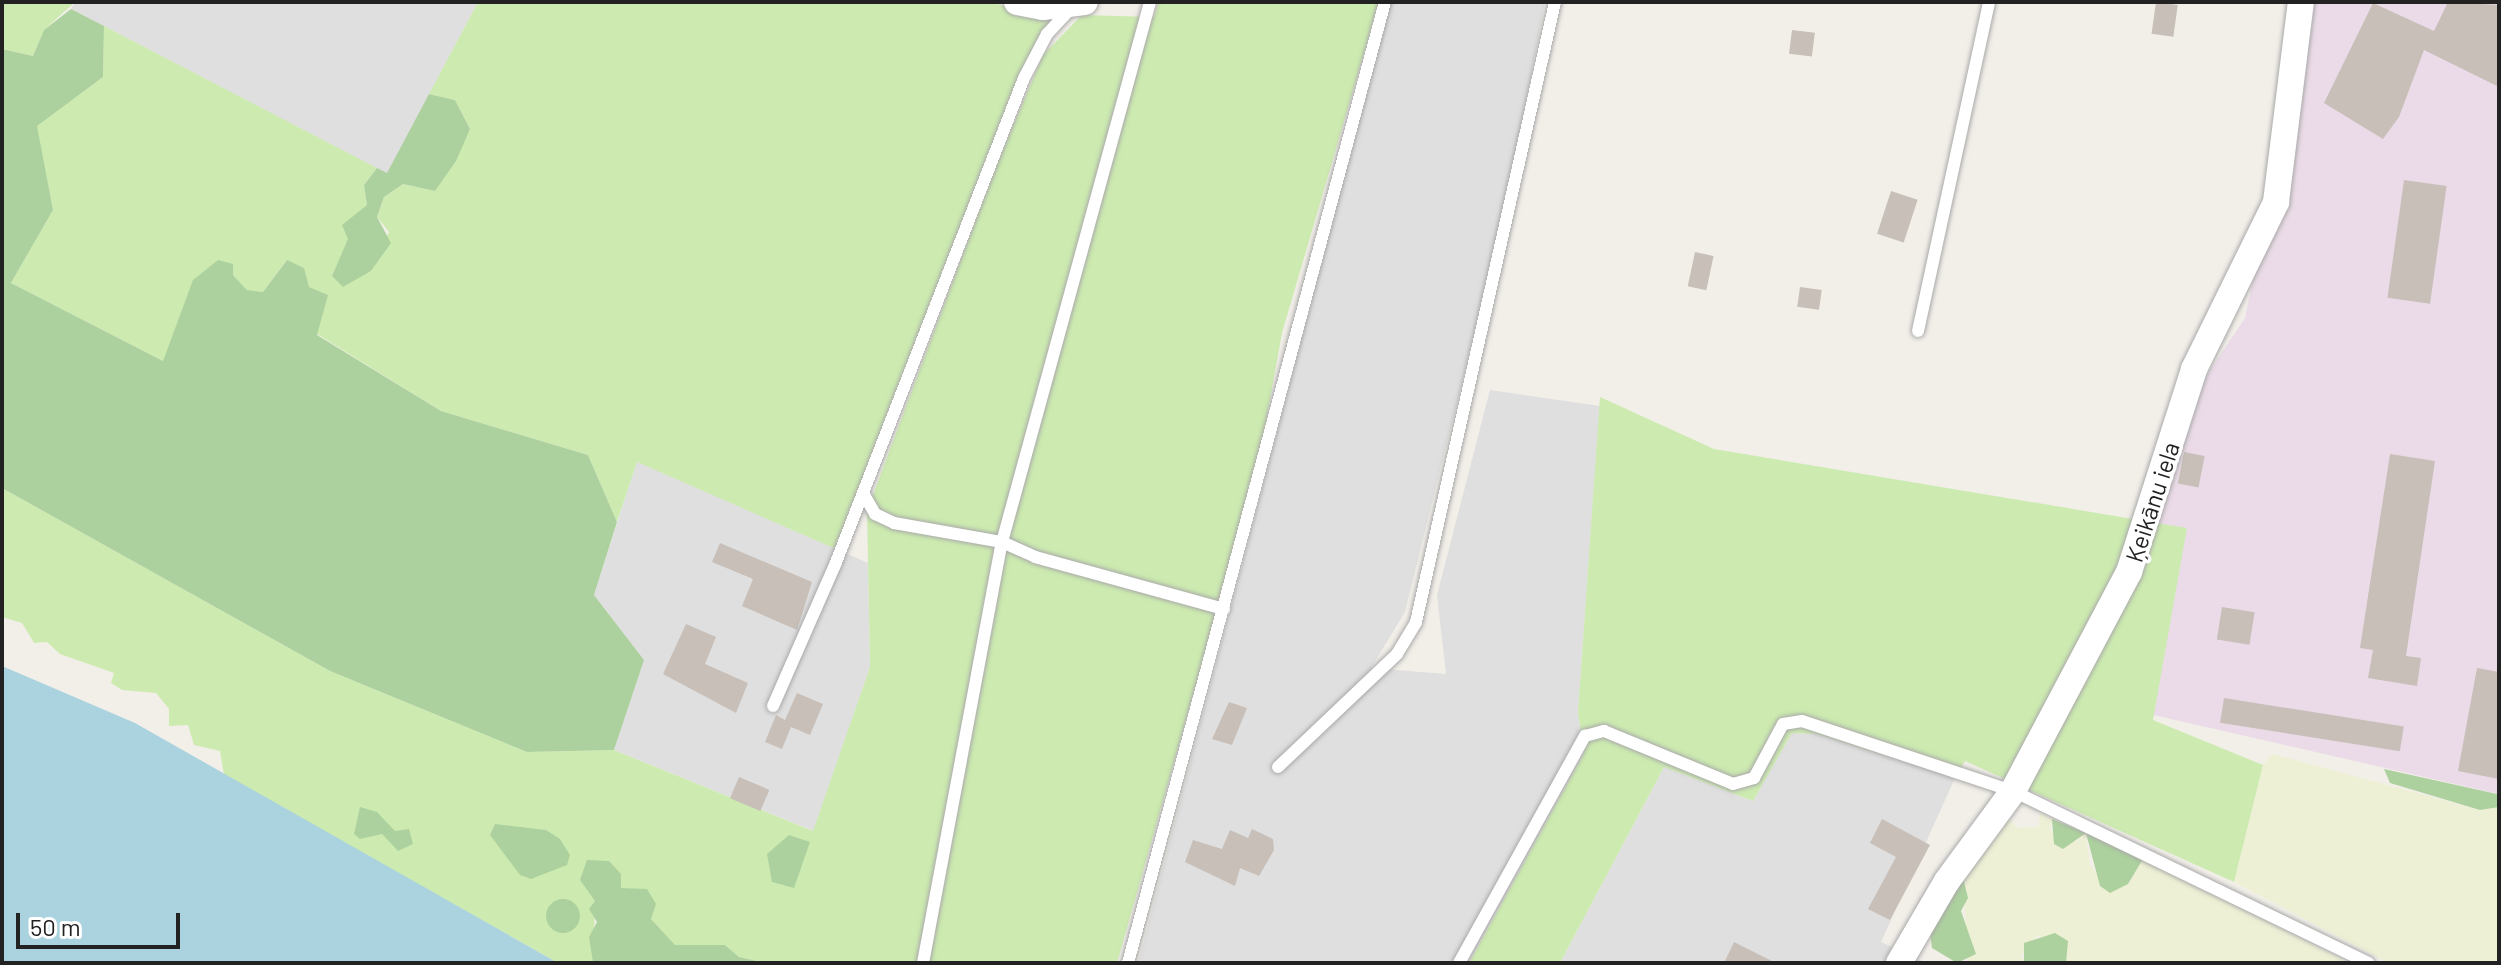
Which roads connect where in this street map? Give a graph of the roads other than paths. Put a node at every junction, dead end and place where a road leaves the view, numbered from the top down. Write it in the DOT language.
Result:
graph roads {
  1 [pos="1017,2"];
  2 [pos="1150,2"];
  3 [pos="1385,2"];
  4 [pos="1555,2"];
  5 [pos="1989,2"];
  6 [pos="2301,2"];
  7 [pos="1079,4"];
  8 [pos="1918,331"];
  9 [pos="863,493"];
  10 [pos="1002,542"];
  11 [pos="1224,609"];
  12 [pos="773,706"];
  13 [pos="1278,767"];
  14 [pos="2013,791"];
  15 [pos="923,963"];
  16 [pos="1128,963"];
  17 [pos="1459,963"];
  18 [pos="1899,963"];
  19 [pos="2369,963"];
  1 -- 7 [label="street"];
  2 -- 10 [label="lane"];
  3 -- 11 [label="lane"];
  4 -- 13 [label="lane"];
  5 -- 8 [label="lane"];
  6 -- 14 [label="street, Ķeikānu iela"];
  7 -- 9 [label="lane"];
  9 -- 10 [label="lane"];
  9 -- 12 [label="lane"];
  10 -- 11 [label="lane"];
  10 -- 15 [label="lane"];
  11 -- 16 [label="lane"];
  14 -- 17 [label="lane"];
  14 -- 18 [label="street, Ķeikānu iela"];
  14 -- 19 [label="lane"];
}
